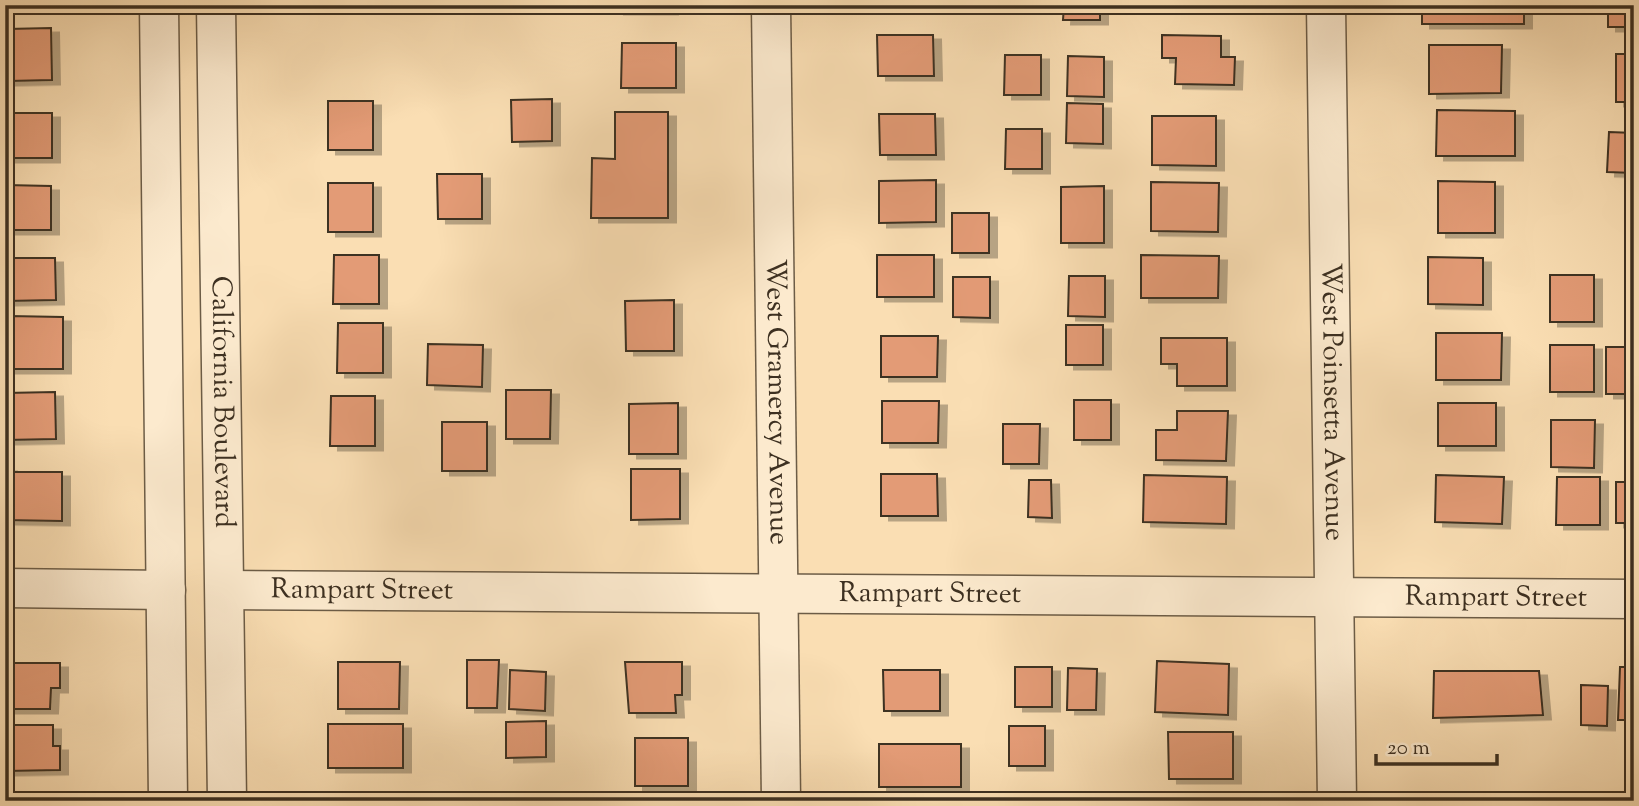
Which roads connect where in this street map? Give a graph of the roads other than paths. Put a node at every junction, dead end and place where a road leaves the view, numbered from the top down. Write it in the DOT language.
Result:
graph roads {
  1 [pos="159,5"];
  2 [pos="216,5"];
  3 [pos="771,5"];
  4 [pos="1326,5"];
  5 [pos="5,588"];
  6 [pos="166,590"];
  7 [pos="226,590"];
  8 [pos="778,593"];
  9 [pos="1334,597"];
  10 [pos="1634,600"];
  11 [pos="168,801"];
  12 [pos="227,801"];
  13 [pos="781,801"];
  14 [pos="1336,801"];
  1 -- 6 [label="street"];
  2 -- 7 [label="street, California Boulevard"];
  3 -- 8 [label="street, West Gramercy Avenue"];
  4 -- 9 [label="street, West Poinsetta Avenue"];
  5 -- 6 [label="street"];
  6 -- 7 [label="street"];
  6 -- 11 [label="street"];
  7 -- 8 [label="street, Rampart Street"];
  7 -- 12 [label="street, California Boulevard"];
  8 -- 9 [label="street, Rampart Street"];
  8 -- 13 [label="street, West Gramercy Avenue"];
  9 -- 10 [label="street, Rampart Street"];
  9 -- 14 [label="street, West Poinsetta Avenue"];
}
